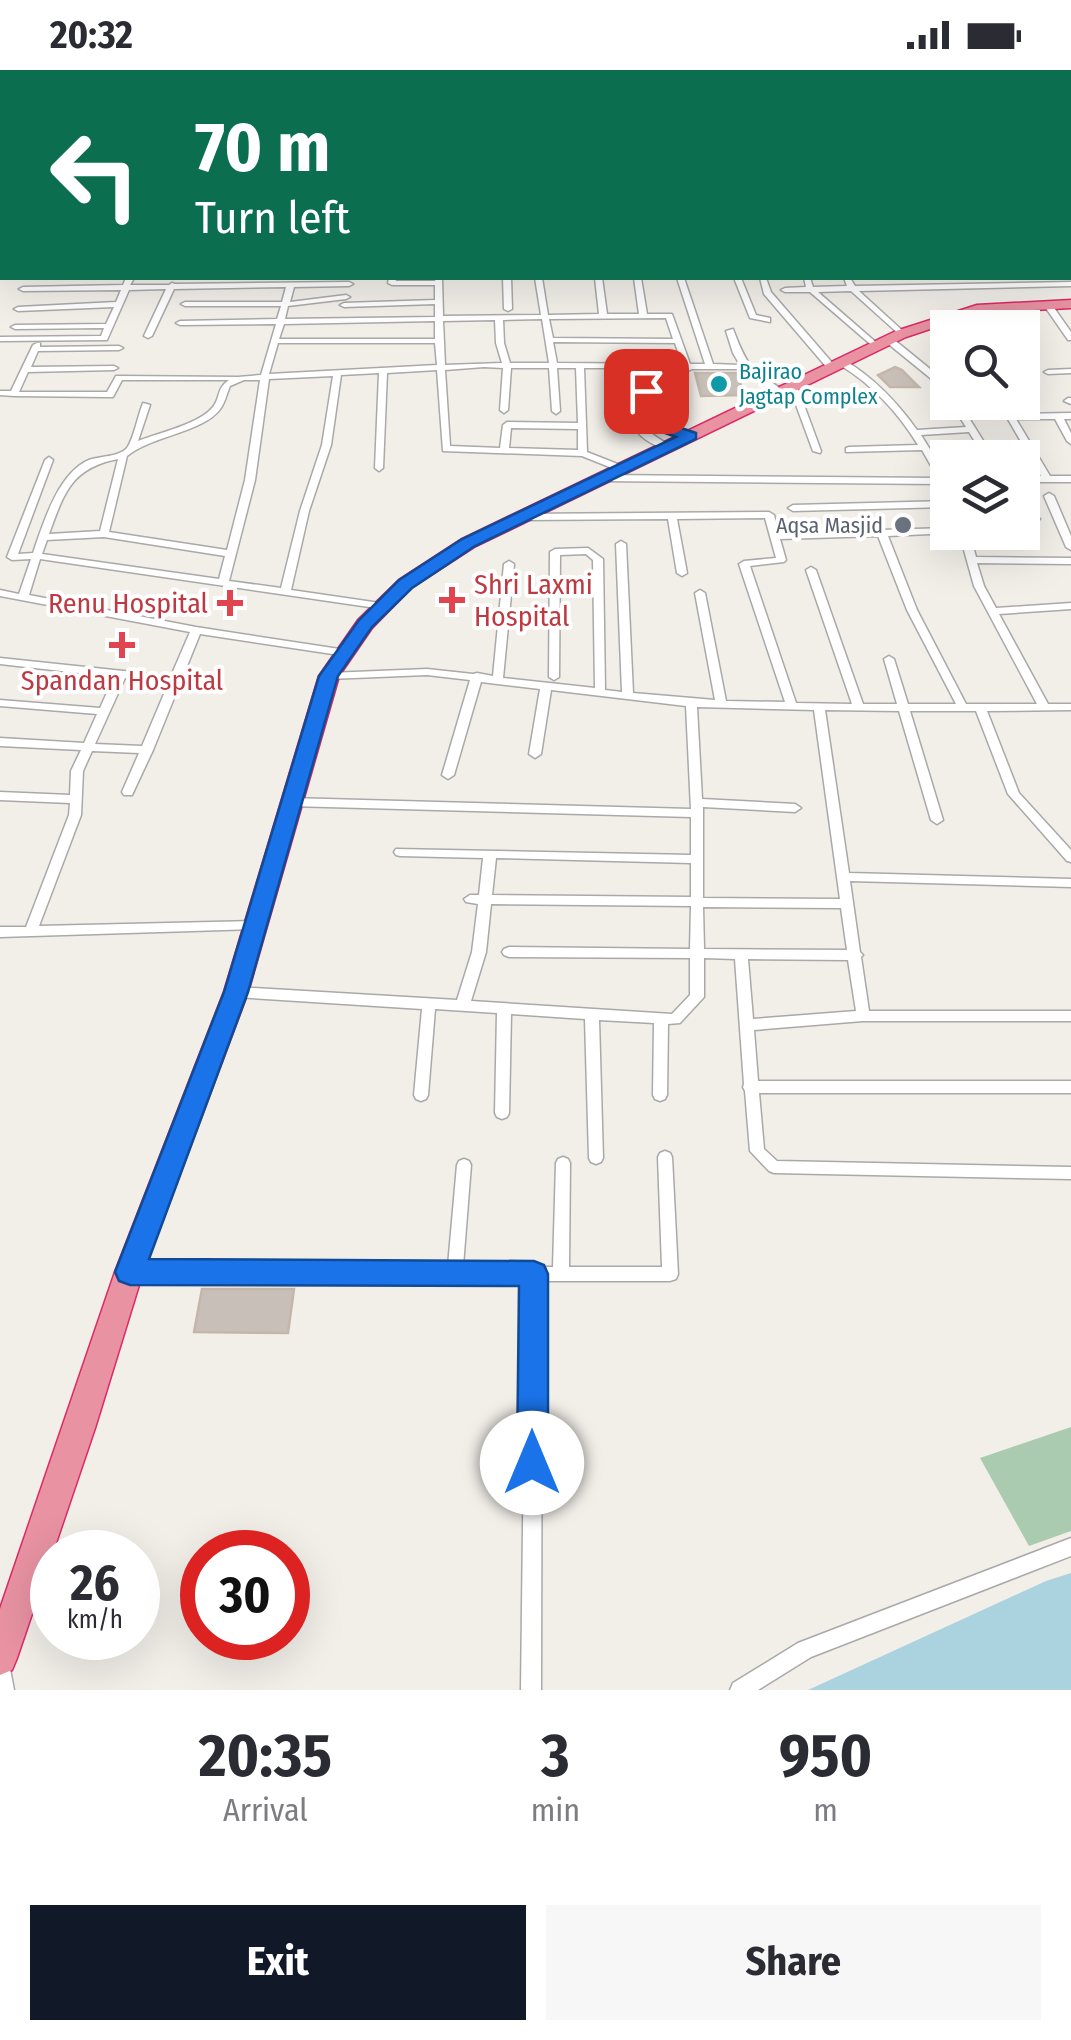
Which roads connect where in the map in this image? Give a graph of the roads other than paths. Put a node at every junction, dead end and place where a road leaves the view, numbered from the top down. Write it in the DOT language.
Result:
graph roads {
  1 [pos="350,280"];
  2 [pos="392,280"];
  3 [pos="439,280"];
  4 [pos="508,280"];
  5 [pos="538,280"];
  6 [pos="599,280"];
  7 [pos="638,280"];
  8 [pos="682,280"];
  9 [pos="738,280"];
  10 [pos="808,280"];
  11 [pos="901,280"];
  12 [pos="1000,280"];
  13 [pos="269,281"];
  14 [pos="311,281"];
  15 [pos="128,282"];
  16 [pos="764,282"];
  17 [pos="849,282"];
  18 [pos="291,284"];
  19 [pos="1071,284"];
  20 [pos="172,286"];
  21 [pos="906,287"];
  22 [pos="740,288"];
  23 [pos="810,288"];
  24 [pos="23,289"];
  25 [pos="784,290"];
  26 [pos="1012,295"];
  27 [pos="345,301"];
  28 [pos="439,302"];
  29 [pos="118,304"];
  30 [pos="184,304"];
  31 [pos="285,304"];
  32 [pos="1046,304"];
  33 [pos="1071,304"];
  34 [pos="18,309"];
  35 [pos="508,309"];
  36 [pos="603,315"];
  37 [pos="643,316"];
  38 [pos="545,317"];
  39 [pos="499,319"];
  40 [pos="767,320"];
  41 [pos="439,321"];
  42 [pos="280,322"];
  43 [pos="340,322"];
  44 [pos="180,323"];
  45 [pos="109,326"];
  46 [pos="15,327"];
  47 [pos="730,330"];
  48 [pos="148,336"];
  49 [pos="0,338"];
  50 [pos="40,338"];
  51 [pos="1071,338"];
  52 [pos="549,340"];
  53 [pos="889,340"];
  54 [pos="274,341"];
  55 [pos="438,341"];
  56 [pos="678,341"];
  57 [pos="119,348"];
  58 [pos="35,349"];
  59 [pos="838,365"];
  60 [pos="507,366"];
  61 [pos="556,366"];
  62 [pos="580,367"];
  63 [pos="114,368"];
  64 [pos="443,368"];
  65 [pos="613,368"];
  66 [pos="640,368"];
  67 [pos="688,368"];
  68 [pos="710,368"];
  69 [pos="743,368"];
  70 [pos="25,370"];
  71 [pos="384,371"];
  72 [pos="1071,371"];
  73 [pos="930,372"];
  74 [pos="1048,372"];
  75 [pos="337,373"];
  76 [pos="265,375"];
  77 [pos="242,378"];
  78 [pos="788,389"];
  79 [pos="0,393"];
  80 [pos="14,394"];
  81 [pos="146,405"];
  82 [pos="504,410"];
  83 [pos="556,411"];
  84 [pos="1040,416"];
  85 [pos="1058,416"];
  86 [pos="1071,416"];
  87 [pos="966,420"];
  88 [pos="1015,420"];
  89 [pos="582,426"];
  90 [pos="972,428"];
  91 [pos="913,433"];
  92 [pos="690,436"];
  93 [pos="979,440"];
  94 [pos="1071,441"];
  95 [pos="132,446"];
  96 [pos="668,447"];
  97 [pos="924,447"];
  98 [pos="849,450"];
  99 [pos="504,451"];
  100 [pos="817,451"];
  101 [pos="583,453"];
  102 [pos="123,455"];
  103 [pos="930,457"];
  104 [pos="50,460"];
  105 [pos="379,468"];
  106 [pos="612,473"];
  107 [pos="1040,479"];
  108 [pos="1048,479"];
  109 [pos="1071,479"];
  110 [pos="930,483"];
  111 [pos="1048,496"];
  112 [pos="930,504"];
  113 [pos="793,508"];
  114 [pos="672,516"];
  115 [pos="522,517"];
  116 [pos="930,532"];
  117 [pos="882,533"];
  118 [pos="104,534"];
  119 [pos="774,536"];
  120 [pos="45,537"];
  121 [pos="621,544"];
  122 [pos="1071,547"];
  123 [pos="970,550"];
  124 [pos="231,554"];
  125 [pos="37,556"];
  126 [pos="973,560"];
  127 [pos="1071,561"];
  128 [pos="509,564"];
  129 [pos="811,570"];
  130 [pos="682,572"];
  131 [pos="223,583"];
  132 [pos="285,592"];
  133 [pos="0,593"];
  134 [pos="700,593"];
  135 [pos="24,598"];
  136 [pos="383,606"];
  137 [pos="1071,606"];
  138 [pos="992,611"];
  139 [pos="196,630"];
  140 [pos="346,653"];
  141 [pos="889,659"];
  142 [pos="0,661"];
  143 [pos="120,674"];
  144 [pos="328,676"];
  145 [pos="476,676"];
  146 [pos="498,678"];
  147 [pos="176,680"];
  148 [pos="550,681"];
  149 [pos="600,693"];
  150 [pos="628,697"];
  151 [pos="0,703"];
  152 [pos="691,704"];
  153 [pos="721,704"];
  154 [pos="792,707"];
  155 [pos="1071,707"];
  156 [pos="820,708"];
  157 [pos="858,708"];
  158 [pos="901,708"];
  159 [pos="963,708"];
  160 [pos="980,708"];
  161 [pos="1044,708"];
  162 [pos="101,711"];
  163 [pos="0,742"];
  164 [pos="85,746"];
  165 [pos="147,750"];
  166 [pos="535,754"];
  167 [pos="448,775"];
  168 [pos="128,792"];
  169 [pos="0,796"];
  170 [pos="77,799"];
  171 [pos="290,802"];
  172 [pos="697,808"];
  173 [pos="795,808"];
  174 [pos="936,820"];
  175 [pos="400,852"];
  176 [pos="490,854"];
  177 [pos="698,858"];
  178 [pos="1071,858"];
  179 [pos="844,877"];
  180 [pos="1071,883"];
  181 [pos="476,899"];
  182 [pos="697,902"];
  183 [pos="848,904"];
  184 [pos="254,926"];
  185 [pos="31,931"];
  186 [pos="0,932"];
  187 [pos="509,952"];
  188 [pos="696,953"];
  189 [pos="741,954"];
  190 [pos="856,955"];
  191 [pos="236,992"];
  192 [pos="430,1004"];
  193 [pos="462,1007"];
  194 [pos="504,1010"];
  195 [pos="592,1016"];
  196 [pos="862,1016"];
  197 [pos="1071,1016"];
  198 [pos="661,1019"];
  199 [pos="746,1025"];
  200 [pos="750,1087"];
  201 [pos="1071,1087"];
  202 [pos="421,1095"];
  203 [pos="660,1095"];
  204 [pos="502,1113"];
  205 [pos="665,1157"];
  206 [pos="596,1158"];
  207 [pos="563,1162"];
  208 [pos="464,1164"];
  209 [pos="1071,1173"];
  210 [pos="130,1272"];
  211 [pos="455,1274"];
  212 [pos="534,1274"];
  213 [pos="561,1274"];
  214 [pos="1071,1546"];
  215 [pos="0,1658"];
  216 [pos="4,1690"];
  217 [pos="531,1690"];
  218 [pos="740,1690"];
  1 -- 14 [label="street"];
  1 -- 27 [label="street"];
  2 -- 3 [label="street"];
  3 -- 28 [label="street"];
  4 -- 35 [label="street"];
  5 -- 38 [label="street"];
  6 -- 36 [label="street"];
  7 -- 37 [label="street"];
  8 -- 68 [label="street"];
  9 -- 22 [label="street"];
  10 -- 23 [label="street"];
  11 -- 21 [label="street"];
  12 -- 26 [label="street"];
  13 -- 18 [label="street"];
  13 -- 20 [label="street"];
  14 -- 18 [label="street"];
  15 -- 20 [label="street"];
  15 -- 24 [label="street"];
  15 -- 29 [label="street"];
  16 -- 22 [label="street"];
  16 -- 59 [label="street"];
  17 -- 21 [label="street"];
  17 -- 23 [label="street"];
  17 -- 53 [label="street"];
  18 -- 31 [label="street"];
  19 -- 26 [label="street"];
  20 -- 48 [label="street"];
  21 -- 26 [label="street"];
  22 -- 40 [label="street"];
  23 -- 25 [label="street"];
  23 -- 53 [label="street"];
  26 -- 32 [label="highway"];
  26 -- 53 [label="highway"];
  27 -- 28 [label="street"];
  27 -- 31 [label="street"];
  27 -- 43 [label="street"];
  28 -- 41 [label="street"];
  29 -- 34 [label="street"];
  29 -- 45 [label="street"];
  30 -- 31 [label="street"];
  31 -- 42 [label="street"];
  32 -- 33 [label="highway"];
  32 -- 51 [label="street"];
  36 -- 37 [label="street"];
  36 -- 38 [label="street"];
  37 -- 56 [label="street"];
  38 -- 39 [label="street"];
  38 -- 52 [label="street"];
  39 -- 41 [label="street"];
  39 -- 60 [label="street"];
  41 -- 43 [label="street"];
  41 -- 55 [label="street"];
  42 -- 43 [label="street"];
  42 -- 44 [label="street"];
  42 -- 54 [label="street"];
  45 -- 46 [label="street"];
  45 -- 50 [label="street"];
  47 -- 69 [label="street"];
  49 -- 50 [label="street"];
  50 -- 58 [label="street"];
  52 -- 56 [label="street"];
  52 -- 61 [label="street"];
  53 -- 59 [label="highway"];
  53 -- 73 [label="street"];
  54 -- 55 [label="street"];
  54 -- 76 [label="street"];
  55 -- 64 [label="street"];
  56 -- 67 [label="street"];
  57 -- 58 [label="street"];
  58 -- 70 [label="street"];
  59 -- 78 [label="highway"];
  59 -- 91 [label="street"];
  60 -- 61 [label="street"];
  60 -- 64 [label="street"];
  60 -- 82 [label="street"];
  61 -- 62 [label="street"];
  61 -- 83 [label="street"];
  62 -- 65 [label="street"];
  62 -- 89 [label="street"];
  63 -- 70 [label="street"];
  64 -- 71 [label="street"];
  64 -- 99 [label="street"];
  65 -- 66 [label="street"];
  65 -- 96 [label="street"];
  66 -- 67 [label="street"];
  66 -- 92 [label="street"];
  67 -- 68 [label="street"];
  68 -- 69 [label="street"];
  69 -- 78 [label="street"];
  70 -- 80 [label="street"];
  71 -- 75 [label="street"];
  71 -- 105 [label="street"];
  72 -- 74 [label="street"];
  75 -- 76 [label="street"];
  75 -- 132 [label="street"];
  76 -- 77 [label="street"];
  76 -- 124 [label="street"];
  77 -- 80 [label="street"];
  77 -- 95 [label="street"];
  78 -- 92 [label="highway"];
  78 -- 100 [label="street"];
  79 -- 80 [label="street"];
  81 -- 95 [label="street"];
  84 -- 85 [label="street"];
  85 -- 86 [label="street"];
  85 -- 94 [label="street"];
  87 -- 90 [label="street"];
  88 -- 108 [label="street"];
  89 -- 99 [label="street"];
  89 -- 101 [label="street"];
  90 -- 91 [label="street"];
  90 -- 93 [label="street"];
  91 -- 97 [label="street"];
  92 -- 96 [label="highway"];
  95 -- 102 [label="street"];
  96 -- 106 [label="highway"];
  97 -- 98 [label="street"];
  97 -- 103 [label="street"];
  99 -- 101 [label="street"];
  101 -- 106 [label="street"];
  102 -- 118 [label="street"];
  102 -- 120 [label="street"];
  104 -- 125 [label="street"];
  106 -- 110 [label="street"];
  106 -- 115 [label="highway"];
  107 -- 108 [label="street"];
  108 -- 109 [label="street"];
  111 -- 122 [label="street"];
  112 -- 113 [label="street"];
  114 -- 115 [label="street"];
  114 -- 119 [label="street"];
  114 -- 130 [label="street"];
  115 -- 136 [label="highway"];
  116 -- 117 [label="street"];
  117 -- 119 [label="street"];
  117 -- 159 [label="street"];
  118 -- 120 [label="street"];
  118 -- 124 [label="street"];
  119 -- 154 [label="street"];
  120 -- 125 [label="street"];
  121 -- 150 [label="street"];
  123 -- 126 [label="street"];
  124 -- 131 [label="street"];
  125 -- 131 [label="street"];
  125 -- 135 [label="street"];
  126 -- 127 [label="street"];
  126 -- 138 [label="street"];
  128 -- 146 [label="street"];
  129 -- 157 [label="street"];
  131 -- 132 [label="street"];
  132 -- 136 [label="street"];
  133 -- 135 [label="street"];
  134 -- 153 [label="street"];
  135 -- 139 [label="street"];
  136 -- 140 [label="highway"];
  137 -- 138 [label="street"];
  138 -- 161 [label="street"];
  139 -- 140 [label="street"];
  139 -- 147 [label="street"];
  140 -- 144 [label="highway"];
  141 -- 158 [label="street"];
  142 -- 143 [label="street"];
  143 -- 147 [label="street"];
  143 -- 162 [label="street"];
  144 -- 145 [label="street"];
  144 -- 171 [label="highway"];
  145 -- 146 [label="street"];
  145 -- 167 [label="street"];
  146 -- 148 [label="street"];
  147 -- 165 [label="street"];
  148 -- 149 [label="street"];
  148 -- 149 [label="street"];
  148 -- 166 [label="street"];
  149 -- 150 [label="street"];
  150 -- 152 [label="street"];
  151 -- 162 [label="street"];
  152 -- 153 [label="street"];
  152 -- 172 [label="street"];
  153 -- 154 [label="street"];
  154 -- 156 [label="street"];
  155 -- 161 [label="street"];
  156 -- 157 [label="street"];
  156 -- 179 [label="street"];
  157 -- 158 [label="street"];
  158 -- 159 [label="street"];
  158 -- 174 [label="street"];
  159 -- 160 [label="street"];
  160 -- 161 [label="street"];
  160 -- 178 [label="street"];
  162 -- 164 [label="street"];
  163 -- 164 [label="street"];
  164 -- 165 [label="street"];
  164 -- 170 [label="street"];
  165 -- 168 [label="street"];
  169 -- 170 [label="street"];
  170 -- 185 [label="street"];
  171 -- 172 [label="street"];
  171 -- 184 [label="highway"];
  172 -- 173 [label="street"];
  172 -- 177 [label="street"];
  175 -- 176 [label="street"];
  176 -- 177 [label="street"];
  176 -- 181 [label="street"];
  177 -- 182 [label="street"];
  179 -- 180 [label="street"];
  179 -- 183 [label="street"];
  181 -- 182 [label="street"];
  181 -- 193 [label="street"];
  182 -- 183 [label="street"];
  182 -- 188 [label="street"];
  183 -- 190 [label="street"];
  184 -- 185 [label="street"];
  184 -- 191 [label="highway"];
  185 -- 186 [label="street"];
  187 -- 188 [label="street"];
  188 -- 189 [label="street"];
  188 -- 198 [label="street"];
  189 -- 190 [label="street"];
  189 -- 199 [label="street"];
  190 -- 196 [label="street"];
  191 -- 192 [label="street"];
  191 -- 210 [label="highway"];
  192 -- 193 [label="street"];
  192 -- 202 [label="street"];
  193 -- 194 [label="street"];
  194 -- 195 [label="street"];
  194 -- 204 [label="street"];
  195 -- 198 [label="street"];
  195 -- 206 [label="street"];
  196 -- 197 [label="street"];
  196 -- 199 [label="street"];
  198 -- 203 [label="street"];
  199 -- 200 [label="street"];
  200 -- 201 [label="street"];
  200 -- 209 [label="street"];
  205 -- 213 [label="street"];
  207 -- 213 [label="street"];
  208 -- 211 [label="street"];
  210 -- 211 [label="street"];
  210 -- 215 [label="highway"];
  211 -- 212 [label="street"];
  212 -- 213 [label="street"];
  212 -- 217 [label="street"];
  214 -- 218 [label="street"];
  215 -- 216 [label="street"];
}
